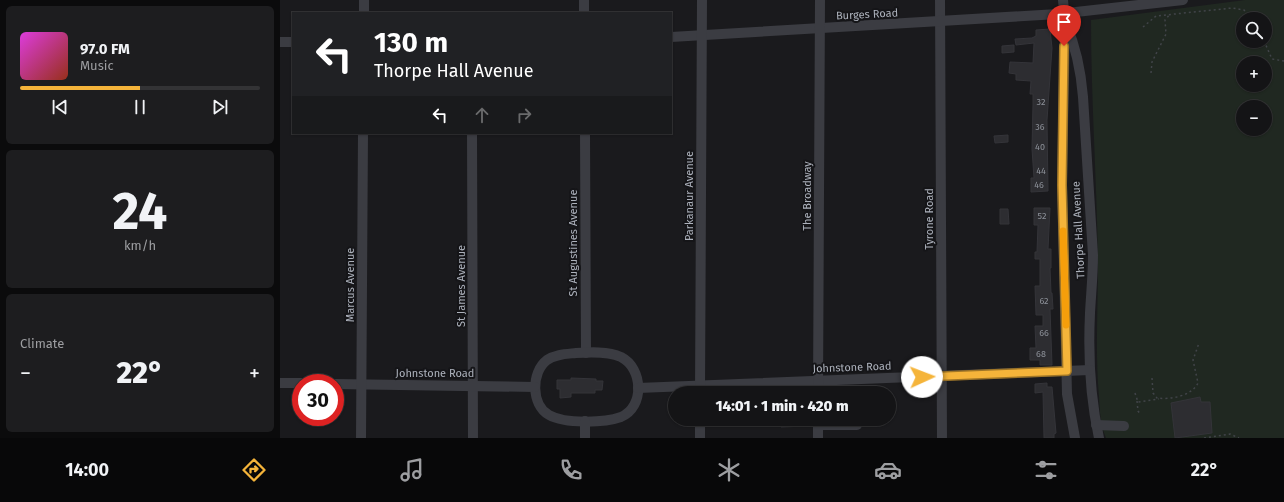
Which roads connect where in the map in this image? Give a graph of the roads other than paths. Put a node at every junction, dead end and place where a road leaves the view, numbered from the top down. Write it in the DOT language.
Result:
graph roads {
  1 [pos="364,0"];
  2 [pos="584,0"];
  3 [pos="702,0"];
  4 [pos="820,0"];
  5 [pos="940,0"];
  6 [pos="1063,0"];
  7 [pos="1183,0"];
  8 [pos="364,12"];
  9 [pos="584,12"];
  10 [pos="1065,18"];
  11 [pos="940,21"];
  12 [pos="820,29"];
  13 [pos="702,35"];
  14 [pos="672,37"];
  15 [pos="280,42"];
  16 [pos="292,42"];
  17 [pos="363,134"];
  18 [pos="472,134"];
  19 [pos="585,134"];
  20 [pos="586,353"];
  21 [pos="1090,370"];
  22 [pos="1067,371"];
  23 [pos="941,376"];
  24 [pos="818,380"];
  25 [pos="280,383"];
  26 [pos="292,383"];
  27 [pos="344,384"];
  28 [pos="361,385"];
  29 [pos="473,386"];
  30 [pos="700,386"];
  31 [pos="747,386"];
  32 [pos="818,386"];
  33 [pos="535,387"];
  34 [pos="638,388"];
  35 [pos="668,389"];
  36 [pos="585,422"];
  37 [pos="1096,425"];
  38 [pos="700,426"];
  39 [pos="818,426"];
  40 [pos="1124,426"];
  41 [pos="361,438"];
  42 [pos="473,438"];
  43 [pos="584,438"];
  44 [pos="700,438"];
  45 [pos="818,438"];
  46 [pos="942,438"];
  47 [pos="1075,438"];
  48 [pos="1099,438"];
  1 -- 8 [label="street"];
  2 -- 9 [label="street"];
  3 -- 13 [label="street, Parkanaur Avenue"];
  4 -- 12 [label="street, The Broadway"];
  5 -- 11 [label="street, Tyrone Road"];
  6 -- 10 [label="street, Thorpe Hall Avenue"];
  7 -- 10 [label="street, Burges Road"];
  10 -- 11 [label="street, Burges Road"];
  10 -- 21 [label="street, Thorpe Hall Avenue"];
  10 -- 22 [label="street, Thorpe Hall Avenue"];
  11 -- 12 [label="street, Burges Road"];
  11 -- 23 [label="street, Tyrone Road"];
  12 -- 13 [label="street, Burges Road"];
  12 -- 24 [label="street, The Broadway"];
  13 -- 14 [label="street, Burges Road"];
  13 -- 30 [label="street, Parkanaur Avenue"];
  15 -- 16 [label="street"];
  17 -- 28 [label="street, Marcus Avenue"];
  18 -- 29 [label="street, St James Avenue"];
  19 -- 20 [label="street, St Augustines Avenue"];
  20 -- 33 [label="street"];
  20 -- 34 [label="street"];
  21 -- 22 [label="street, Johnstone Road"];
  21 -- 37 [label="street, Thorpe Hall Avenue"];
  22 -- 23 [label="street, Johnstone Road"];
  22 -- 47 [label="street, Thorpe Hall Avenue"];
  23 -- 24 [label="street, Johnstone Road"];
  23 -- 46 [label="street, Tyrone Road"];
  24 -- 31 [label="street, Johnstone Road"];
  24 -- 32 [label="street, The Broadway"];
  25 -- 26 [label="street"];
  27 -- 28 [label="street, Johnstone Road"];
  28 -- 29 [label="street, Johnstone Road"];
  28 -- 41 [label="street, Marcus Avenue"];
  29 -- 33 [label="street, Johnstone Road"];
  29 -- 42 [label="street, St James Avenue"];
  33 -- 36 [label="street"];
  34 -- 35 [label="street, Johnstone Road"];
  34 -- 36 [label="street"];
  36 -- 43 [label="street"];
  37 -- 40 [label="street"];
  37 -- 48 [label="street, Thorpe Hall Avenue"];
  38 -- 44 [label="street"];
  39 -- 45 [label="street"];
}
